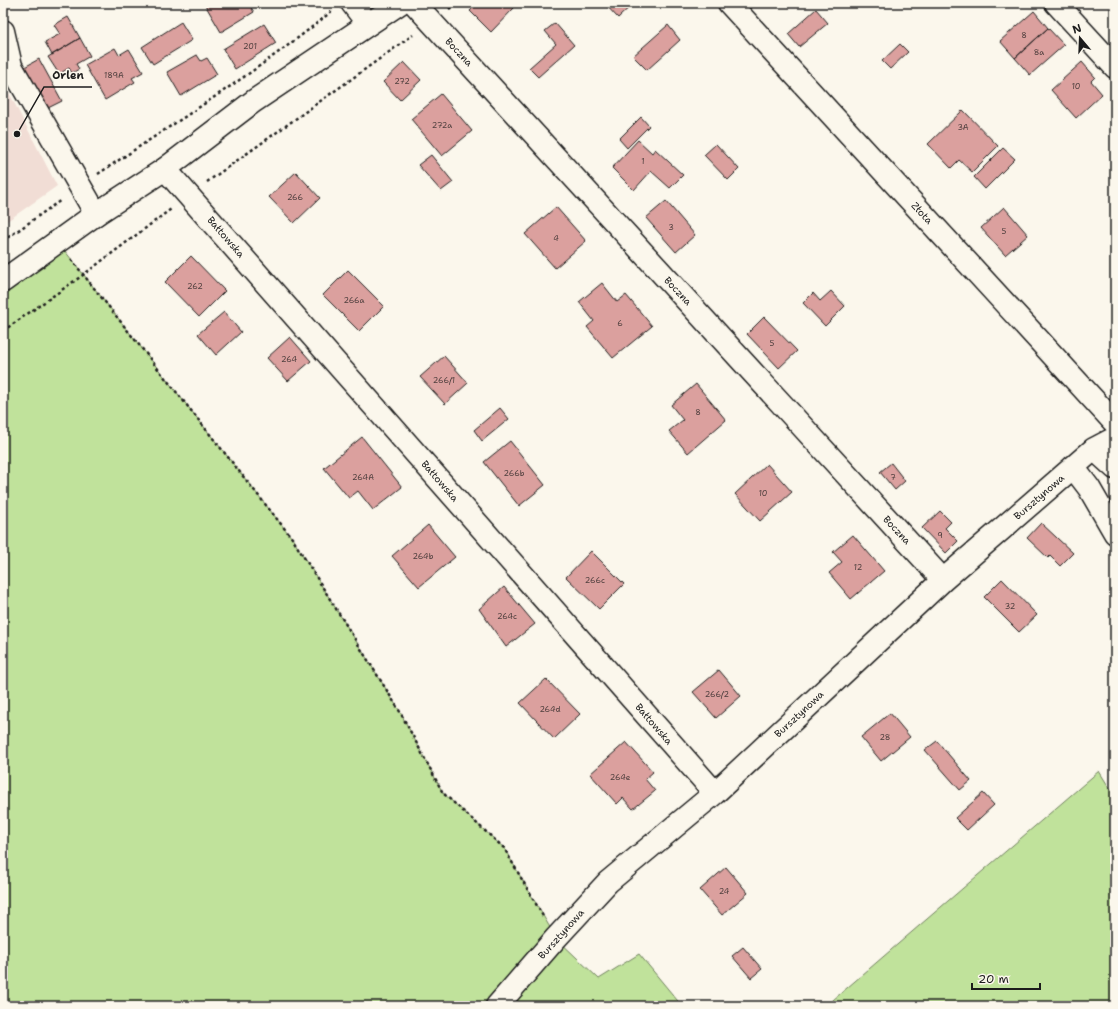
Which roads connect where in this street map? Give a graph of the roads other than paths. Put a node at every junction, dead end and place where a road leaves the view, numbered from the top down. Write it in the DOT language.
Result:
graph roads {
  1 [pos="400,3"];
  2 [pos="414,3"];
  3 [pos="729,3"];
  4 [pos="1056,3"];
  5 [pos="344,5"];
  6 [pos="368,24"];
  7 [pos="3,31"];
  8 [pos="1115,67"];
  9 [pos="164,169"];
  10 [pos="96,214"];
  11 [pos="3,281"];
  12 [pos="1115,423"];
  13 [pos="1115,438"];
  14 [pos="1094,449"];
  15 [pos="1073,467"];
  16 [pos="1115,468"];
  17 [pos="1115,533"];
  18 [pos="943,580"];
  19 [pos="715,793"];
  20 [pos="497,1006"];
  1 -- 6 [label="street"];
  2 -- 18 [label="street, Boczna"];
  3 -- 12 [label="street, Złota"];
  4 -- 8 [label="street"];
  5 -- 6 [label="street"];
  6 -- 9 [label="street"];
  7 -- 10 [label="street"];
  9 -- 10 [label="street"];
  9 -- 19 [label="street, Bałtowska"];
  10 -- 11 [label="street"];
  13 -- 14 [label="street, Bursztynowa"];
  14 -- 15 [label="street, Bursztynowa"];
  14 -- 16 [label="street"];
  15 -- 17 [label="street"];
  15 -- 18 [label="street, Bursztynowa"];
  18 -- 19 [label="street, Bursztynowa"];
  19 -- 20 [label="street, Bursztynowa"];
}
